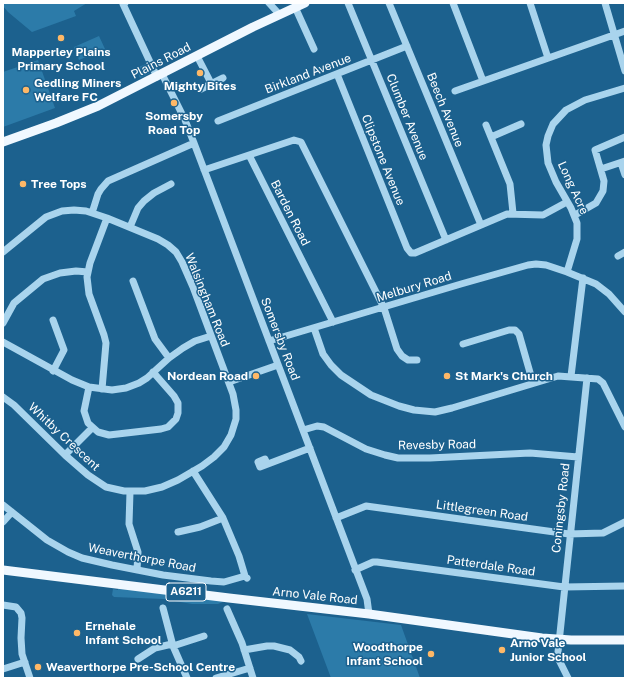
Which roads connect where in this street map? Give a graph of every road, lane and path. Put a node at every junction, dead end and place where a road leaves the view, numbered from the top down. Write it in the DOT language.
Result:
graph roads {
  1 [pos="124,3"];
  2 [pos="269,3"];
  3 [pos="305,3"];
  4 [pos="348,3"];
  5 [pos="389,3"];
  6 [pos="453,3"];
  7 [pos="530,3"];
  8 [pos="605,3"];
  9 [pos="295,7"];
  10 [pos="279,14"];
  11 [pos="625,31"];
  12 [pos="615,34"];
  13 [pos="407,46"];
  14 [pos="314,48"];
  15 [pos="197,56"];
  16 [pos="548,58"];
  17 [pos="372,61"];
  18 [pos="625,71"];
  19 [pos="337,74"];
  20 [pos="160,76"];
  21 [pos="223,78"];
  22 [pos="483,81"];
  23 [pos="211,84"];
  24 [pos="625,88"];
  25 [pos="201,89"];
  26 [pos="455,91"];
  27 [pos="218,121"];
  28 [pos="520,124"];
  29 [pos="486,125"];
  30 [pos="491,137"];
  31 [pos="625,137"];
  32 [pos="3,142"];
  33 [pos="194,143"];
  34 [pos="249,155"];
  35 [pos="623,162"];
  36 [pos="600,169"];
  37 [pos="204,170"];
  38 [pos="625,176"];
  39 [pos="171,184"];
  40 [pos="567,202"];
  41 [pos="92,212"];
  42 [pos="513,213"];
  43 [pos="575,215"];
  44 [pos="107,218"];
  45 [pos="481,225"];
  46 [pos="130,227"];
  47 [pos="446,240"];
  48 [pos="3,252"];
  49 [pos="625,252"];
  50 [pos="618,256"];
  51 [pos="88,272"];
  52 [pos="567,272"];
  53 [pos="583,278"];
  54 [pos="133,282"];
  55 [pos="384,308"];
  56 [pos="625,312"];
  57 [pos="53,320"];
  58 [pos="333,322"];
  59 [pos="3,323"];
  60 [pos="314,328"];
  61 [pos="211,336"];
  62 [pos="269,341"];
  63 [pos="3,342"];
  64 [pos="463,344"];
  65 [pos="169,358"];
  66 [pos="417,360"];
  67 [pos="278,365"];
  68 [pos="53,371"];
  69 [pos="153,372"];
  70 [pos="574,377"];
  71 [pos="587,378"];
  72 [pos="229,382"];
  73 [pos="533,383"];
  74 [pos="89,387"];
  75 [pos="102,389"];
  76 [pos="3,397"];
  77 [pos="625,427"];
  78 [pos="92,428"];
  79 [pos="303,430"];
  80 [pos="310,448"];
  81 [pos="65,455"];
  82 [pos="578,457"];
  83 [pos="267,464"];
  84 [pos="193,472"];
  85 [pos="130,492"];
  86 [pos="3,505"];
  87 [pos="12,512"];
  88 [pos="223,518"];
  89 [pos="336,518"];
  90 [pos="3,522"];
  91 [pos="625,522"];
  92 [pos="180,530"];
  93 [pos="569,534"];
  94 [pos="3,570"];
  95 [pos="138,570"];
  96 [pos="356,570"];
  97 [pos="625,586"];
  98 [pos="564,587"];
  99 [pos="3,605"];
  100 [pos="163,608"];
  101 [pos="227,613"];
  102 [pos="369,614"];
  103 [pos="200,635"];
  104 [pos="559,640"];
  105 [pos="625,640"];
  106 [pos="172,645"];
  107 [pos="244,650"];
  108 [pos="308,656"];
  109 [pos="138,659"];
  110 [pos="25,662"];
  111 [pos="250,668"];
  112 [pos="3,669"];
  113 [pos="30,678"];
  114 [pos="187,678"];
  115 [pos="216,678"];
  116 [pos="253,678"];
  117 [pos="568,678"];
  1 -- 20 [label="street, Somersby Road"];
  2 -- 10 [label="street"];
  3 -- 9 [label="main road, Plains Road"];
  4 -- 17 [label="street, Clumber Avenue"];
  5 -- 13 [label="street, Beech Avenue"];
  6 -- 22 [label="street"];
  7 -- 16 [label="street"];
  8 -- 12 [label="street"];
  9 -- 10 [label="main road, Plains Road"];
  9 -- 14 [label="street"];
  10 -- 15 [label="main road, Plains Road"];
  11 -- 12 [label="street"];
  12 -- 16 [label="street"];
  12 -- 18 [label="street"];
  13 -- 17 [label="street, Birkland Avenue"];
  13 -- 45 [label="street, Beech Avenue"];
  15 -- 20 [label="main road, Plains Road"];
  15 -- 23 [label="street"];
  16 -- 22 [label="street"];
  17 -- 19 [label="street, Birkland Avenue"];
  17 -- 47 [label="street, Clumber Avenue"];
  19 -- 27 [label="street, Birkland Avenue"];
  19 -- 47 [label="street, Clipstone Avenue"];
  20 -- 32 [label="main road, Plains Road"];
  20 -- 33 [label="street, Somersby Road"];
  21 -- 23 [label="street"];
  22 -- 26 [label="street"];
  23 -- 25 [label="street"];
  24 -- 40 [label="street, Long Acre"];
  28 -- 30 [label="street"];
  29 -- 30 [label="street"];
  30 -- 42 [label="street"];
  31 -- 36 [label="street"];
  33 -- 37 [label="street, Somersby Road"];
  33 -- 41 [label="street"];
  34 -- 37 [label="street"];
  34 -- 55 [label="street"];
  34 -- 58 [label="street, Barden Road"];
  35 -- 36 [label="street"];
  35 -- 38 [label="street"];
  36 -- 43 [label="street"];
  37 -- 62 [label="street, Somersby Road"];
  39 -- 46 [label="street"];
  40 -- 42 [label="street"];
  40 -- 43 [label="street, Long Acre"];
  41 -- 44 [label="street, Walsingham Road"];
  41 -- 48 [label="street, Walsingham Road"];
  42 -- 45 [label="street"];
  43 -- 52 [label="street, Long Acre"];
  44 -- 46 [label="street, Walsingham Road"];
  44 -- 51 [label="street"];
  45 -- 47 [label="street"];
  46 -- 61 [label="street, Walsingham Road"];
  49 -- 50 [label="street"];
  51 -- 59 [label="street"];
  51 -- 75 [label="street"];
  52 -- 53 [label="street, Melbury Road"];
  52 -- 55 [label="street, Melbury Road"];
  53 -- 56 [label="street, Melbury Road"];
  53 -- 70 [label="street"];
  54 -- 65 [label="street"];
  55 -- 58 [label="street, Melbury Road"];
  55 -- 66 [label="street"];
  57 -- 68 [label="street"];
  58 -- 60 [label="street, Melbury Road"];
  60 -- 62 [label="street, Melbury Road"];
  60 -- 73 [label="street"];
  61 -- 65 [label="street"];
  61 -- 72 [label="street, Walsingham Road"];
  62 -- 67 [label="street, Somersby Road"];
  63 -- 68 [label="street"];
  64 -- 73 [label="street"];
  65 -- 69 [label="street"];
  67 -- 72 [label="street"];
  67 -- 79 [label="street, Somersby Road"];
  68 -- 74 [label="street"];
  69 -- 75 [label="street"];
  69 -- 78 [label="street"];
  70 -- 71 [label="street"];
  70 -- 73 [label="street"];
  71 -- 77 [label="street"];
  71 -- 82 [label="street, Coningsby Road"];
  72 -- 84 [label="street, Whitby Crescent"];
  74 -- 75 [label="street"];
  74 -- 78 [label="street"];
  76 -- 81 [label="street, Whitby Crescent"];
  78 -- 81 [label="street"];
  79 -- 80 [label="street, Somersby Road"];
  79 -- 82 [label="street, Revesby Road"];
  80 -- 83 [label="street"];
  80 -- 89 [label="street, Somersby Road"];
  81 -- 85 [label="street, Whitby Crescent"];
  82 -- 93 [label="street, Coningsby Road"];
  84 -- 85 [label="street, Whitby Crescent"];
  84 -- 88 [label="street, Weaverthorpe Road"];
  85 -- 95 [label="street"];
  86 -- 87 [label="street, Weaverthorpe Road"];
  87 -- 90 [label="street"];
  87 -- 95 [label="street, Weaverthorpe Road"];
  88 -- 92 [label="street"];
  88 -- 95 [label="street, Weaverthorpe Road"];
  89 -- 93 [label="street, Littlegreen Road"];
  89 -- 96 [label="street, Somersby Road"];
  91 -- 93 [label="street, Littlegreen Road"];
  93 -- 98 [label="street, Coningsby Road"];
  94 -- 102 [label="main road, Arno Vale Road / A6211"];
  96 -- 98 [label="street, Patterdale Road"];
  96 -- 102 [label="street, Somersby Road"];
  97 -- 98 [label="street, Patterdale Road"];
  98 -- 104 [label="street, Coningsby Road"];
  99 -- 110 [label="street"];
  100 -- 106 [label="street"];
  101 -- 107 [label="street"];
  102 -- 104 [label="main road, Arno Vale Road / A6211"];
  103 -- 106 [label="street"];
  104 -- 105 [label="main road, Arno Vale Road / A6211"];
  104 -- 117 [label="street, Coningsby Road"];
  106 -- 109 [label="street"];
  106 -- 114 [label="street"];
  107 -- 108 [label="street"];
  107 -- 111 [label="street"];
  110 -- 112 [label="street"];
  110 -- 113 [label="street"];
  111 -- 115 [label="street"];
  111 -- 116 [label="street"];
}
